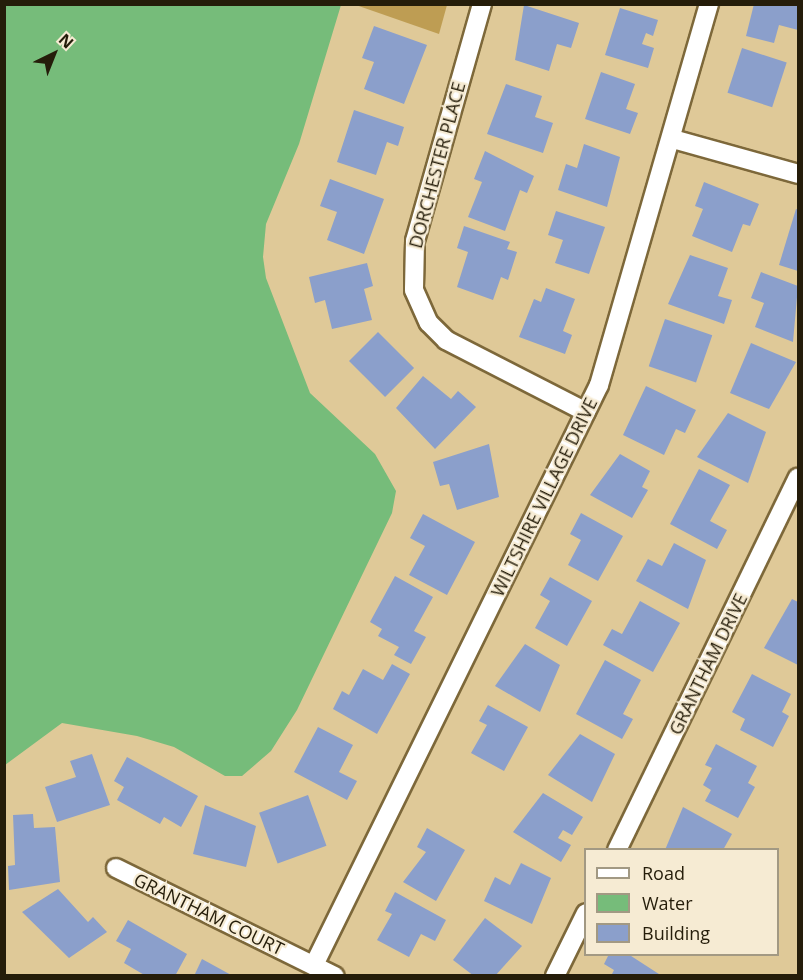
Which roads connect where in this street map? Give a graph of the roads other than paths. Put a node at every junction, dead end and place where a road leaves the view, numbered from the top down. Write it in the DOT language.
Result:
graph roads {
  1 [pos="482,4"];
  2 [pos="708,4"];
  3 [pos="673,139"];
  4 [pos="798,174"];
  5 [pos="586,412"];
  6 [pos="798,478"];
  7 [pos="617,848"];
  8 [pos="116,868"];
  9 [pos="584,915"];
  10 [pos="314,965"];
  11 [pos="335,975"];
  12 [pos="555,975"];
  1 -- 5 [label="street, DORCHESTER PLACE"];
  2 -- 3 [label="street, WILTSHIRE VILLAGE DRIVE"];
  3 -- 4 [label="street"];
  3 -- 5 [label="street, WILTSHIRE VILLAGE DRIVE"];
  5 -- 10 [label="street, WILTSHIRE VILLAGE DRIVE"];
  6 -- 7 [label="street, GRANTHAM DRIVE"];
  8 -- 10 [label="street, GRANTHAM COURT"];
  9 -- 12 [label="street"];
  10 -- 11 [label="street, GRANTHAM COURT"];
}
